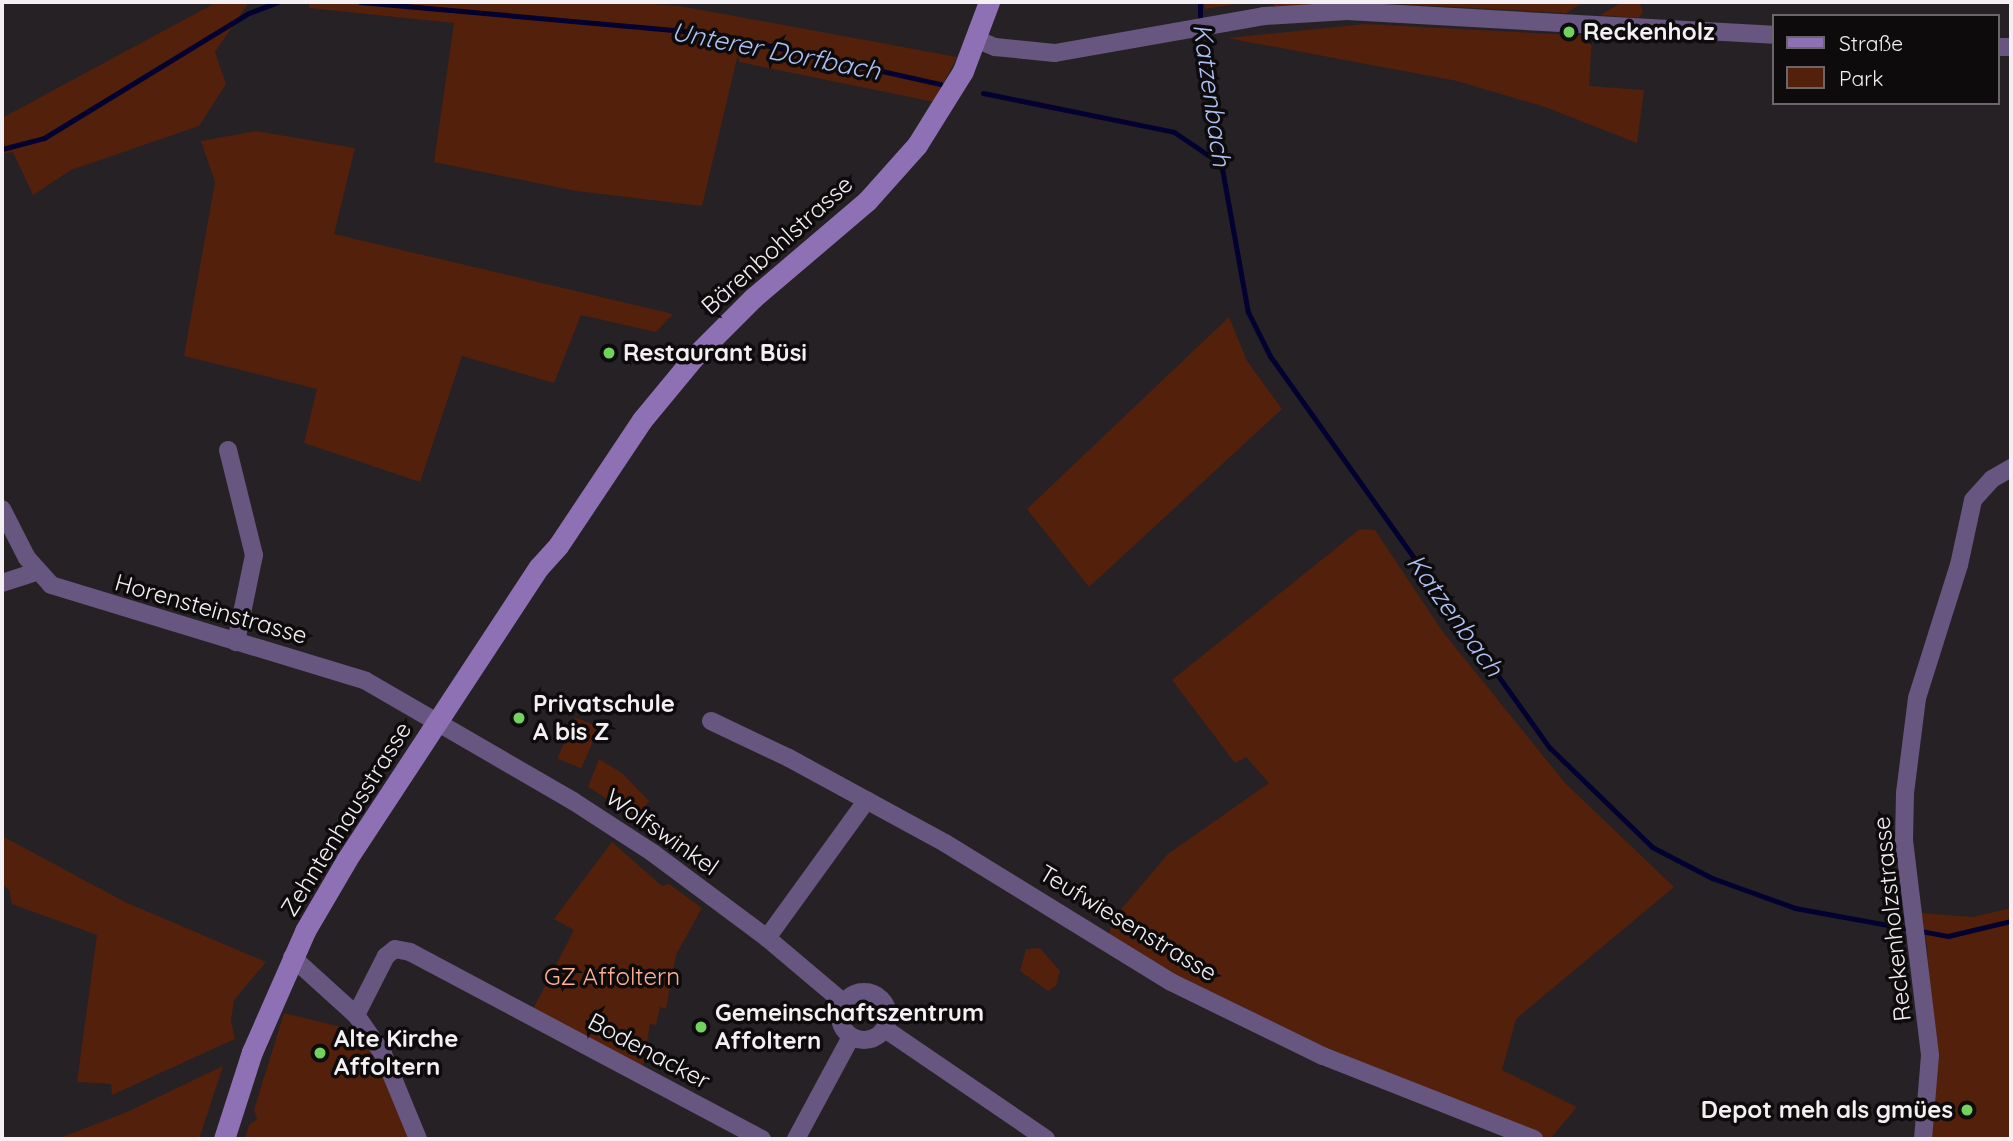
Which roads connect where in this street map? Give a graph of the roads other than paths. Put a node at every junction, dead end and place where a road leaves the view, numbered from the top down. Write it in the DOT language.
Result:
graph roads {
  1 [pos="989,2"];
  2 [pos="1772,35"];
  3 [pos="976,39"];
  4 [pos="228,450"];
  5 [pos="2011,468"];
  6 [pos="2,509"];
  7 [pos="36,572"];
  8 [pos="2,583"];
  9 [pos="236,642"];
  10 [pos="711,722"];
  11 [pos="438,723"];
  12 [pos="867,800"];
  13 [pos="767,937"];
  14 [pos="292,957"];
  15 [pos="843,1002"];
  16 [pos="356,1015"];
  17 [pos="885,1029"];
  18 [pos="851,1037"];
  19 [pos="224,1139"];
  20 [pos="418,1139"];
  21 [pos="762,1139"];
  22 [pos="796,1139"];
  23 [pos="1046,1139"];
  24 [pos="1534,1139"];
  25 [pos="1923,1139"];
  1 -- 3 [label="street, Bärenbohlstrasse"];
  2 -- 3 [label="street"];
  3 -- 11 [label="street, Bärenbohlstrasse"];
  4 -- 9 [label="street"];
  5 -- 25 [label="street, Reckenholzstrasse"];
  6 -- 7 [label="street, Horensteinstrasse"];
  7 -- 8 [label="street"];
  7 -- 9 [label="street, Horensteinstrasse"];
  9 -- 11 [label="street, Horensteinstrasse"];
  10 -- 12 [label="street, Teufwiesenstrasse"];
  11 -- 13 [label="street, Wolfswinkel"];
  11 -- 14 [label="street, Zehntenhausstrasse"];
  12 -- 13 [label="street"];
  12 -- 24 [label="street, Teufwiesenstrasse"];
  13 -- 15 [label="street, Wolfswinkel"];
  14 -- 16 [label="street"];
  14 -- 19 [label="street, Zehntenhausstrasse"];
  15 -- 17 [label="street"];
  15 -- 18 [label="street"];
  16 -- 20 [label="street"];
  16 -- 21 [label="street, Bodenacker"];
  17 -- 18 [label="street"];
  17 -- 23 [label="street"];
  18 -- 22 [label="street"];
}
